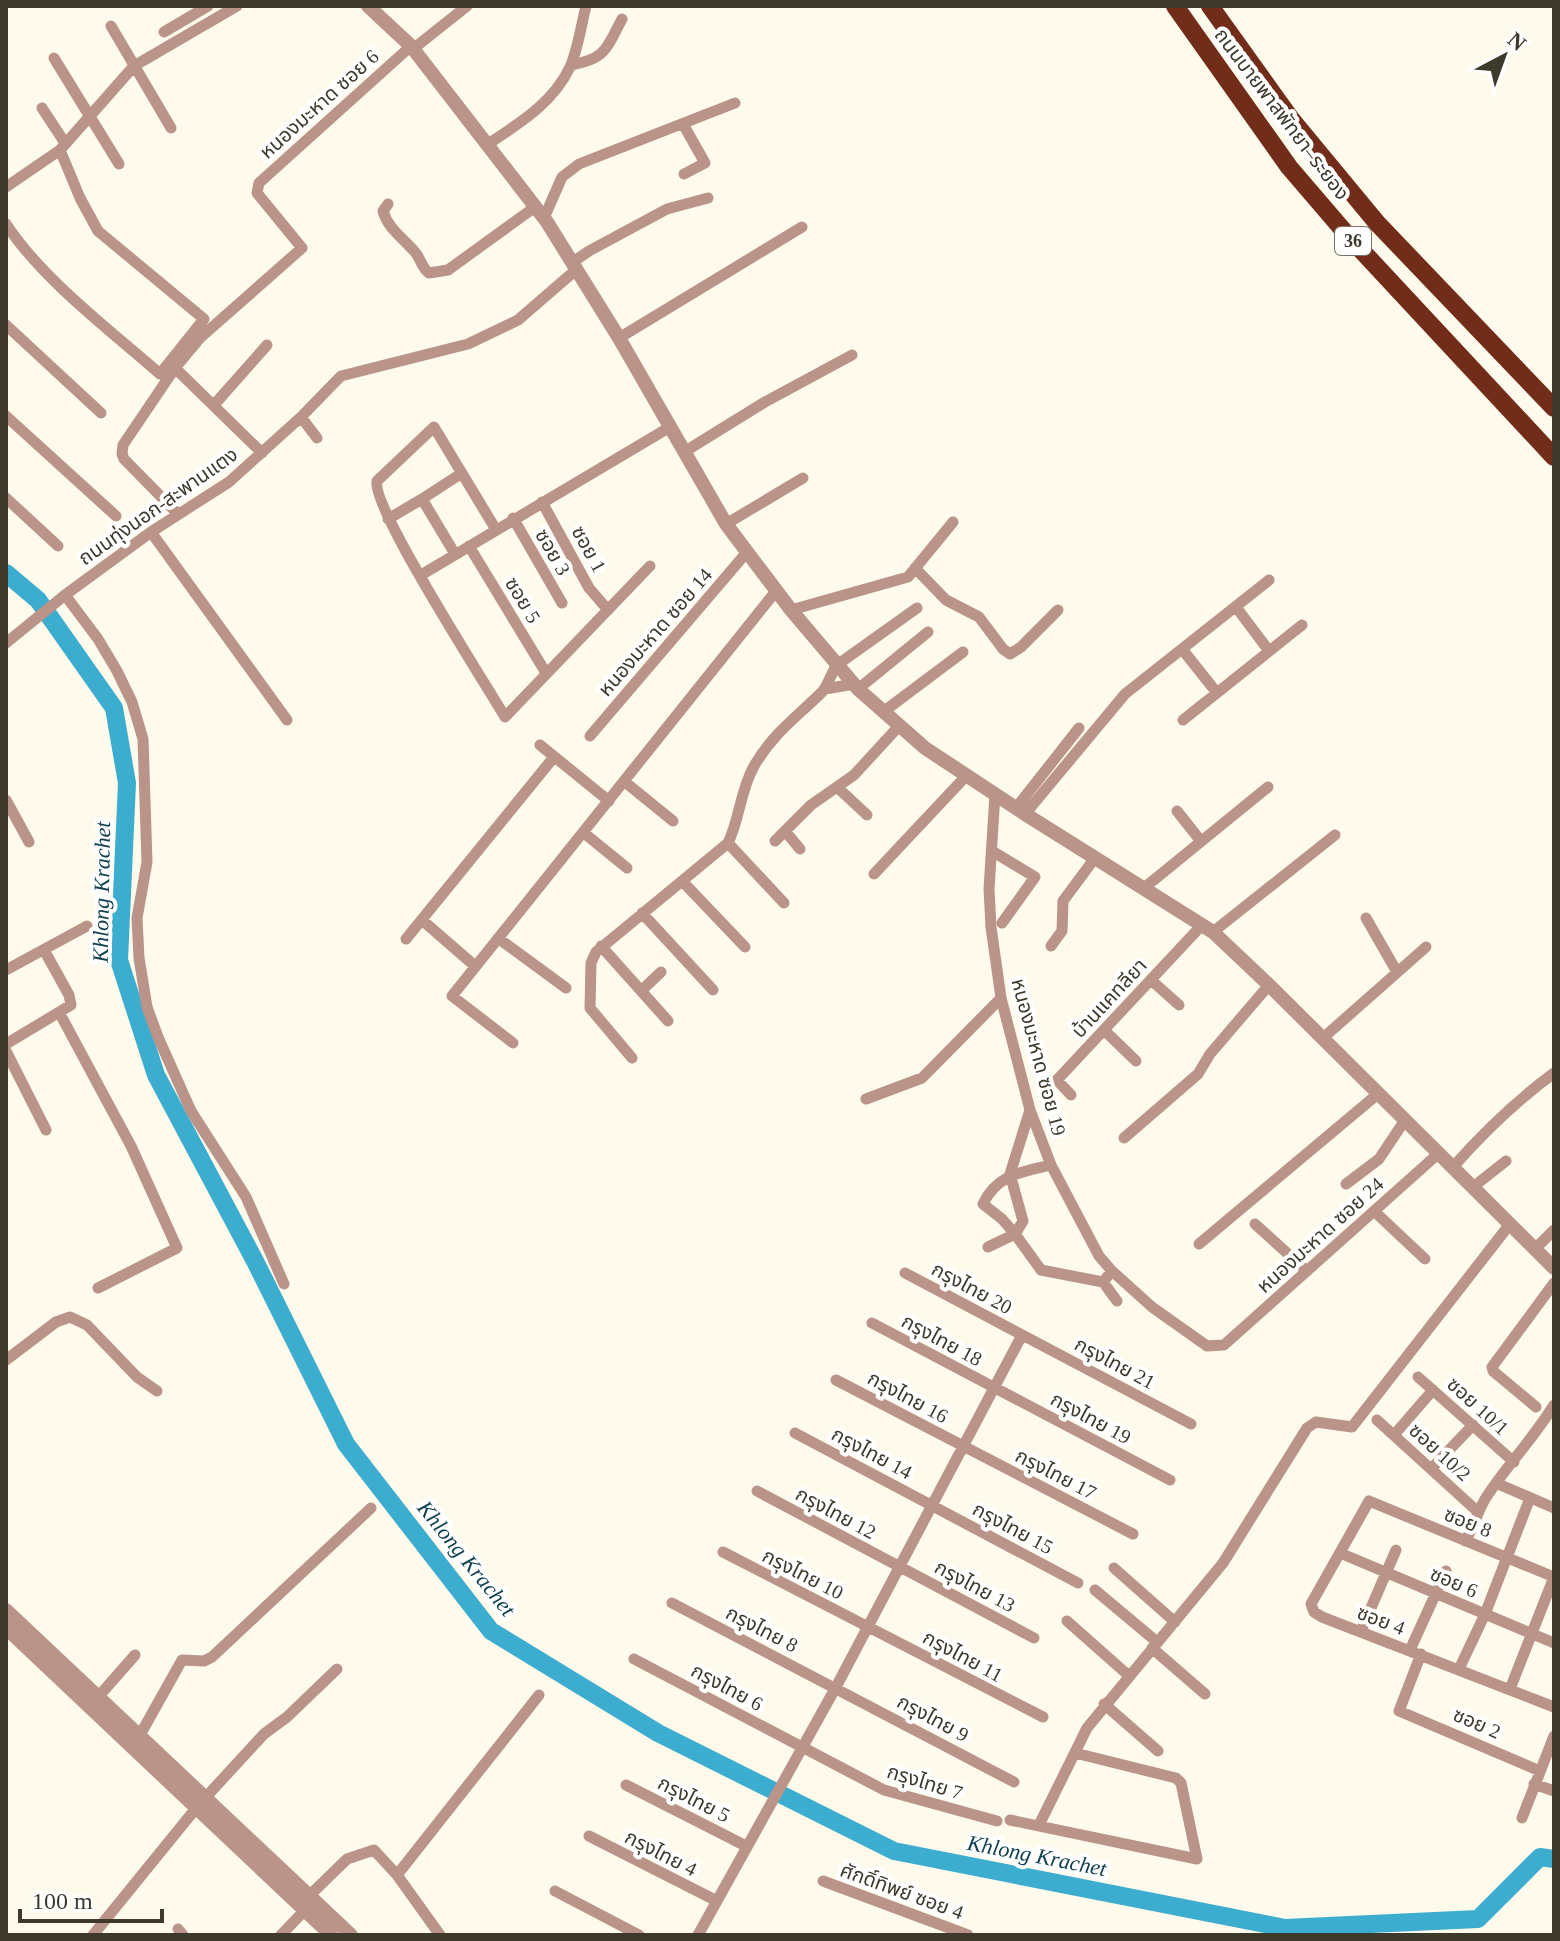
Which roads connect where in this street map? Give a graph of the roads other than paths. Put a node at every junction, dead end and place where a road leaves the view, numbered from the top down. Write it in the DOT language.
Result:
graph roads {
  1 [pos="208,6"];
  2 [pos="237,6"];
  3 [pos="368,6"];
  4 [pos="467,6"];
  5 [pos="586,6"];
  6 [pos="1175,6"];
  7 [pos="1210,6"];
  8 [pos="622,19"];
  9 [pos="111,26"];
  10 [pos="164,32"];
  11 [pos="412,48"];
  12 [pos="54,58"];
  13 [pos="571,65"];
  14 [pos="134,66"];
  15 [pos="735,103"];
  16 [pos="42,108"];
  17 [pos="89,115"];
  18 [pos="683,124"];
  19 [pos="171,128"];
  20 [pos="488,144"];
  21 [pos="63,147"];
  22 [pos="119,164"];
  23 [pos="684,174"];
  24 [pos="6,187"];
  25 [pos="708,198"];
  26 [pos="388,204"];
  27 [pos="540,212"];
  28 [pos="6,224"];
  29 [pos="802,227"];
  30 [pos="575,266"];
  31 [pos="6,325"];
  32 [pos="619,338"];
  33 [pos="267,345"];
  34 [pos="852,355"];
  35 [pos="175,368"];
  36 [pos="214,405"];
  37 [pos="1554,408"];
  38 [pos="101,413"];
  39 [pos="6,416"];
  40 [pos="301,417"];
  41 [pos="670,427"];
  42 [pos="317,438"];
  43 [pos="684,452"];
  44 [pos="262,453"];
  45 [pos="1554,457"];
  46 [pos="462,473"];
  47 [pos="803,478"];
  48 [pos="6,498"];
  49 [pos="422,499"];
  50 [pos="542,502"];
  51 [pos="178,514"];
  52 [pos="116,516"];
  53 [pos="513,518"];
  54 [pos="388,519"];
  55 [pos="953,522"];
  56 [pos="726,524"];
  57 [pos="495,528"];
  58 [pos="151,532"];
  59 [pos="58,546"];
  60 [pos="469,546"];
  61 [pos="747,552"];
  62 [pos="455,554"];
  63 [pos="650,566"];
  64 [pos="915,568"];
  65 [pos="421,575"];
  66 [pos="1269,580"];
  67 [pos="776,591"];
  68 [pos="62,598"];
  69 [pos="562,603"];
  70 [pos="1236,607"];
  71 [pos="917,608"];
  72 [pos="608,610"];
  73 [pos="791,610"];
  74 [pos="1058,610"];
  75 [pos="1302,625"];
  76 [pos="928,632"];
  77 [pos="6,643"];
  78 [pos="1182,649"];
  79 [pos="1269,651"];
  80 [pos="963,652"];
  81 [pos="837,665"];
  82 [pos="546,673"];
  83 [pos="856,687"];
  84 [pos="825,689"];
  85 [pos="1217,693"];
  86 [pos="883,712"];
  87 [pos="287,720"];
  88 [pos="1183,720"];
  89 [pos="899,726"];
  90 [pos="1079,728"];
  91 [pos="590,736"];
  92 [pos="540,745"];
  93 [pos="554,757"];
  94 [pos="967,775"];
  95 [pos="625,782"];
  96 [pos="837,787"];
  97 [pos="1268,787"];
  98 [pos="995,794"];
  99 [pos="6,800"];
  100 [pos="609,801"];
  101 [pos="1021,811"];
  102 [pos="1177,811"];
  103 [pos="867,815"];
  104 [pos="673,821"];
  105 [pos="785,831"];
  106 [pos="584,833"];
  107 [pos="1335,835"];
  108 [pos="1200,840"];
  109 [pos="775,841"];
  110 [pos="29,842"];
  111 [pos="728,843"];
  112 [pos="800,849"];
  113 [pos="992,851"];
  114 [pos="1095,858"];
  115 [pos="627,868"];
  116 [pos="874,874"];
  117 [pos="683,882"];
  118 [pos="1144,888"];
  119 [pos="784,903"];
  120 [pos="642,913"];
  121 [pos="1366,918"];
  122 [pos="422,920"];
  123 [pos="1002,923"];
  124 [pos="87,926"];
  125 [pos="1208,928"];
  126 [pos="498,938"];
  127 [pos="406,939"];
  128 [pos="601,946"];
  129 [pos="1051,946"];
  130 [pos="745,947"];
  131 [pos="1426,947"];
  132 [pos="44,950"];
  133 [pos="475,966"];
  134 [pos="6,970"];
  135 [pos="661,972"];
  136 [pos="1397,972"];
  137 [pos="1151,980"];
  138 [pos="1269,985"];
  139 [pos="566,988"];
  140 [pos="713,990"];
  141 [pos="641,991"];
  142 [pos="1001,998"];
  143 [pos="1179,1005"];
  144 [pos="60,1014"];
  145 [pos="668,1021"];
  146 [pos="1104,1030"];
  147 [pos="1323,1038"];
  148 [pos="513,1043"];
  149 [pos="6,1044"];
  150 [pos="6,1051"];
  151 [pos="632,1058"];
  152 [pos="1136,1061"];
  153 [pos="1554,1073"];
  154 [pos="1379,1093"];
  155 [pos="1071,1095"];
  156 [pos="866,1099"];
  157 [pos="1030,1110"];
  158 [pos="1405,1120"];
  159 [pos="46,1130"];
  160 [pos="1124,1138"];
  161 [pos="1439,1153"];
  162 [pos="1506,1161"];
  163 [pos="1051,1165"];
  164 [pos="1453,1167"];
  165 [pos="1010,1174"];
  166 [pos="1346,1184"];
  167 [pos="1473,1187"];
  168 [pos="1374,1211"];
  169 [pos="1255,1224"];
  170 [pos="1510,1224"];
  171 [pos="1554,1230"];
  172 [pos="1015,1234"];
  173 [pos="1199,1244"];
  174 [pos="988,1247"];
  175 [pos="1535,1249"];
  176 [pos="1425,1259"];
  177 [pos="1554,1268"];
  178 [pos="1112,1271"];
  179 [pos="1307,1271"];
  180 [pos="905,1273"];
  181 [pos="1103,1282"];
  182 [pos="1554,1283"];
  183 [pos="284,1284"];
  184 [pos="98,1288"];
  185 [pos="1117,1301"];
  186 [pos="872,1323"];
  187 [pos="1022,1335"];
  188 [pos="1224,1345"];
  189 [pos="6,1360"];
  190 [pos="1418,1377"];
  191 [pos="836,1380"];
  192 [pos="995,1388"];
  193 [pos="1433,1390"];
  194 [pos="157,1391"];
  195 [pos="1554,1405"];
  196 [pos="1536,1407"];
  197 [pos="1377,1420"];
  198 [pos="1550,1420"];
  199 [pos="1191,1424"];
  200 [pos="1473,1425"];
  201 [pos="795,1433"];
  202 [pos="1394,1435"];
  203 [pos="963,1446"];
  204 [pos="1514,1462"];
  205 [pos="1431,1469"];
  206 [pos="1170,1480"];
  207 [pos="1496,1483"];
  208 [pos="757,1491"];
  209 [pos="1530,1498"];
  210 [pos="1369,1501"];
  211 [pos="932,1504"];
  212 [pos="371,1508"];
  213 [pos="1554,1508"];
  214 [pos="1477,1511"];
  215 [pos="1133,1534"];
  216 [pos="1465,1541"];
  217 [pos="1396,1550"];
  218 [pos="723,1552"];
  219 [pos="1340,1553"];
  220 [pos="1507,1558"];
  221 [pos="899,1566"];
  222 [pos="1114,1568"];
  223 [pos="1446,1571"];
  224 [pos="1385,1572"];
  225 [pos="1554,1577"];
  226 [pos="1078,1583"];
  227 [pos="1095,1590"];
  228 [pos="1434,1593"];
  229 [pos="672,1603"];
  230 [pos="6,1610"];
  231 [pos="1485,1614"];
  232 [pos="1067,1621"];
  233 [pos="1175,1622"];
  234 [pos="867,1626"];
  235 [pos="6,1628"];
  236 [pos="1361,1631"];
  237 [pos="1532,1634"];
  238 [pos="26,1638"];
  239 [pos="1034,1638"];
  240 [pos="1554,1643"];
  241 [pos="1155,1645"];
  242 [pos="1416,1652"];
  243 [pos="135,1655"];
  244 [pos="634,1659"];
  245 [pos="337,1669"];
  246 [pos="1459,1669"];
  247 [pos="1128,1675"];
  248 [pos="836,1687"];
  249 [pos="1510,1689"];
  250 [pos="1205,1694"];
  251 [pos="539,1695"];
  252 [pos="99,1696"];
  253 [pos="1104,1704"];
  254 [pos="1554,1707"];
  255 [pos="1043,1717"];
  256 [pos="140,1735"];
  257 [pos="1554,1736"];
  258 [pos="802,1747"];
  259 [pos="1158,1751"];
  260 [pos="1075,1753"];
  261 [pos="1540,1771"];
  262 [pos="1014,1782"];
  263 [pos="1534,1784"];
  264 [pos="626,1785"];
  265 [pos="1554,1791"];
  266 [pos="201,1802"];
  267 [pos="1522,1818"];
  268 [pos="1039,1825"];
  269 [pos="589,1836"];
  270 [pos="746,1846"];
  271 [pos="397,1875"];
  272 [pos="823,1881"];
  273 [pos="555,1891"];
  274 [pos="717,1901"];
  275 [pos="307,1903"];
  276 [pos="960,1933"];
  277 [pos="93,1935"];
  278 [pos="281,1935"];
  279 [pos="331,1935"];
  280 [pos="351,1935"];
  281 [pos="440,1935"];
  282 [pos="639,1935"];
  283 [pos="698,1935"];
  1 -- 10 [label="street"];
  2 -- 14 [label="street"];
  3 -- 11 [label="street"];
  4 -- 11 [label="street"];
  5 -- 13 [label="street"];
  6 -- 45 [label="highway, ถนนบายพาสพัทยา–ระยอง / 36"];
  7 -- 37 [label="highway, ถนนบายพาสพัทยา–ระยอง / 36"];
  8 -- 13 [label="street"];
  9 -- 14 [label="street"];
  11 -- 20 [label="street"];
  11 -- 35 [label="street, หนองมะหาด ซอย 6"];
  12 -- 17 [label="street"];
  13 -- 20 [label="street"];
  14 -- 17 [label="street"];
  14 -- 19 [label="street"];
  15 -- 18 [label="street"];
  16 -- 21 [label="street"];
  17 -- 21 [label="street"];
  17 -- 22 [label="street"];
  18 -- 23 [label="street"];
  18 -- 27 [label="street"];
  20 -- 27 [label="street"];
  21 -- 24 [label="street"];
  21 -- 28 [label="street"];
  25 -- 30 [label="street, ถนนทุ่งนอก-สะพานแตง"];
  26 -- 27 [label="street"];
  27 -- 30 [label="street"];
  29 -- 32 [label="street"];
  30 -- 32 [label="street"];
  30 -- 40 [label="street, ถนนทุ่งนอก-สะพานแตง"];
  31 -- 38 [label="street"];
  32 -- 41 [label="street"];
  33 -- 36 [label="street"];
  34 -- 43 [label="street"];
  35 -- 36 [label="street"];
  35 -- 51 [label="street, หนองมะหาด ซอย 6"];
  36 -- 44 [label="street"];
  39 -- 52 [label="street"];
  40 -- 42 [label="street"];
  40 -- 44 [label="street, ถนนทุ่งนอก-สะพานแตง"];
  41 -- 43 [label="street"];
  41 -- 50 [label="street"];
  43 -- 56 [label="street"];
  44 -- 51 [label="street, ถนนทุ่งนอก-สะพานแตง"];
  46 -- 49 [label="street"];
  46 -- 54 [label="street"];
  46 -- 57 [label="street"];
  47 -- 56 [label="street"];
  48 -- 59 [label="street"];
  49 -- 54 [label="street"];
  49 -- 62 [label="street"];
  50 -- 53 [label="street"];
  50 -- 72 [label="street, ซอย 1"];
  51 -- 58 [label="street, ถนนทุ่งนอก-สะพานแตง"];
  53 -- 57 [label="street"];
  53 -- 69 [label="street, ซอย 3"];
  54 -- 65 [label="street"];
  55 -- 64 [label="street"];
  56 -- 61 [label="street"];
  57 -- 60 [label="street"];
  58 -- 68 [label="street, ถนนทุ่งนอก-สะพานแตง"];
  58 -- 87 [label="street"];
  60 -- 62 [label="street"];
  60 -- 82 [label="street, ซอย 5"];
  61 -- 67 [label="street"];
  61 -- 91 [label="street, หนองมะหาด ซอย 14"];
  62 -- 65 [label="street"];
  63 -- 72 [label="street"];
  64 -- 73 [label="street"];
  64 -- 74 [label="street"];
  65 -- 82 [label="street"];
  66 -- 70 [label="street"];
  67 -- 73 [label="street"];
  67 -- 95 [label="street"];
  68 -- 77 [label="street, ถนนทุ่งนอก-สะพานแตง"];
  68 -- 183 [label="street"];
  70 -- 78 [label="street"];
  70 -- 79 [label="street"];
  71 -- 81 [label="street"];
  72 -- 82 [label="street"];
  73 -- 81 [label="street"];
  75 -- 79 [label="street"];
  76 -- 83 [label="street"];
  78 -- 85 [label="street"];
  78 -- 101 [label="street"];
  79 -- 85 [label="street"];
  80 -- 86 [label="street"];
  81 -- 83 [label="street"];
  81 -- 84 [label="street"];
  83 -- 84 [label="street"];
  83 -- 86 [label="street"];
  84 -- 111 [label="street"];
  85 -- 88 [label="street"];
  86 -- 89 [label="street"];
  89 -- 94 [label="street"];
  89 -- 96 [label="street"];
  90 -- 101 [label="street"];
  92 -- 93 [label="street"];
  93 -- 100 [label="street"];
  93 -- 122 [label="street"];
  94 -- 98 [label="street"];
  94 -- 116 [label="street"];
  95 -- 100 [label="street"];
  95 -- 104 [label="street"];
  96 -- 103 [label="street"];
  96 -- 105 [label="street"];
  97 -- 108 [label="street"];
  98 -- 101 [label="street"];
  98 -- 113 [label="street, หนองมะหาด ซอย 19"];
  99 -- 110 [label="street"];
  100 -- 106 [label="street"];
  101 -- 114 [label="street"];
  102 -- 108 [label="street"];
  105 -- 109 [label="street"];
  105 -- 112 [label="street"];
  106 -- 115 [label="street"];
  106 -- 126 [label="street"];
  107 -- 125 [label="street, บ้านแคทลียา"];
  108 -- 118 [label="street"];
  111 -- 117 [label="street"];
  111 -- 119 [label="street"];
  113 -- 123 [label="street"];
  113 -- 142 [label="street, หนองมะหาด ซอย 19"];
  114 -- 118 [label="street"];
  114 -- 129 [label="street"];
  117 -- 120 [label="street"];
  117 -- 130 [label="street"];
  118 -- 125 [label="street"];
  120 -- 128 [label="street"];
  120 -- 140 [label="street"];
  121 -- 136 [label="street"];
  122 -- 127 [label="street"];
  122 -- 133 [label="street"];
  124 -- 132 [label="street"];
  125 -- 137 [label="street, บ้านแคทลียา"];
  125 -- 138 [label="street"];
  126 -- 133 [label="street"];
  126 -- 139 [label="street"];
  128 -- 141 [label="street"];
  128 -- 151 [label="street"];
  131 -- 136 [label="street"];
  132 -- 134 [label="street"];
  132 -- 144 [label="street"];
  133 -- 148 [label="street"];
  135 -- 141 [label="street"];
  136 -- 147 [label="street"];
  137 -- 143 [label="street"];
  137 -- 146 [label="street, บ้านแคทลียา"];
  138 -- 147 [label="street"];
  138 -- 160 [label="street"];
  141 -- 145 [label="street"];
  142 -- 156 [label="street"];
  142 -- 157 [label="street, หนองมะหาด ซอย 19"];
  144 -- 149 [label="street"];
  144 -- 184 [label="street"];
  146 -- 152 [label="street"];
  146 -- 155 [label="street, บ้านแคทลียา"];
  147 -- 154 [label="street"];
  150 -- 159 [label="street"];
  153 -- 164 [label="street"];
  154 -- 158 [label="street"];
  154 -- 173 [label="street"];
  157 -- 163 [label="street, หนองมะหาด ซอย 19"];
  157 -- 165 [label="street"];
  158 -- 161 [label="street"];
  158 -- 166 [label="street"];
  161 -- 164 [label="street"];
  161 -- 168 [label="street, หนองมะหาด ซอย 24"];
  162 -- 167 [label="street"];
  163 -- 165 [label="street"];
  163 -- 178 [label="street, หนองมะหาด ซอย 19"];
  164 -- 167 [label="street"];
  165 -- 172 [label="street"];
  165 -- 172 [label="street"];
  167 -- 170 [label="street"];
  168 -- 176 [label="street"];
  168 -- 179 [label="street, หนองมะหาด ซอย 24"];
  169 -- 179 [label="street"];
  170 -- 175 [label="street"];
  170 -- 233 [label="street"];
  171 -- 175 [label="street"];
  172 -- 174 [label="street"];
  172 -- 181 [label="street"];
  175 -- 177 [label="street"];
  178 -- 181 [label="street"];
  178 -- 188 [label="street, หนองมะหาด ซอย 19"];
  179 -- 188 [label="street, หนองมะหาด ซอย 24"];
  180 -- 187 [label="street, กรุงไทย 20"];
  181 -- 185 [label="street"];
  182 -- 196 [label="street"];
  186 -- 192 [label="street, กรุงไทย 18"];
  187 -- 192 [label="street"];
  187 -- 199 [label="street, กรุงไทย 21"];
  189 -- 194 [label="street"];
  190 -- 193 [label="street, ซอย 10/1"];
  191 -- 203 [label="street, กรุงไทย 16"];
  192 -- 203 [label="street"];
  192 -- 206 [label="street, กรุงไทย 19"];
  193 -- 200 [label="street, ซอย 10/1"];
  193 -- 202 [label="street"];
  195 -- 198 [label="street"];
  197 -- 202 [label="street, ซอย 10/2"];
  198 -- 204 [label="street"];
  200 -- 204 [label="street, ซอย 10/1"];
  200 -- 205 [label="street"];
  201 -- 211 [label="street, กรุงไทย 14"];
  202 -- 205 [label="street, ซอย 10/2"];
  203 -- 211 [label="street"];
  203 -- 215 [label="street, กรุงไทย 17"];
  204 -- 207 [label="street"];
  205 -- 214 [label="street, ซอย 10/2"];
  207 -- 209 [label="street"];
  207 -- 214 [label="street"];
  208 -- 221 [label="street, กรุงไทย 12"];
  209 -- 213 [label="street"];
  209 -- 220 [label="street"];
  210 -- 216 [label="street, ซอย 8"];
  210 -- 219 [label="street, ซอย 4"];
  211 -- 221 [label="street"];
  211 -- 226 [label="street, กรุงไทย 15"];
  212 -- 256 [label="street"];
  214 -- 216 [label="street"];
  216 -- 220 [label="street, ซอย 8"];
  217 -- 224 [label="street"];
  218 -- 234 [label="street, กรุงไทย 10"];
  219 -- 224 [label="street, ซอย 6"];
  219 -- 236 [label="street, ซอย 4"];
  220 -- 225 [label="street, ซอย 8"];
  220 -- 231 [label="street"];
  221 -- 234 [label="street"];
  221 -- 239 [label="street, กรุงไทย 13"];
  222 -- 233 [label="street"];
  223 -- 228 [label="street"];
  224 -- 228 [label="street, ซอย 6"];
  224 -- 236 [label="street"];
  225 -- 237 [label="street"];
  227 -- 241 [label="street"];
  228 -- 231 [label="street, ซอย 6"];
  228 -- 242 [label="street"];
  229 -- 248 [label="street, กรุงไทย 8"];
  230 -- 238 [label="street"];
  231 -- 237 [label="street, ซอย 6"];
  231 -- 246 [label="street"];
  232 -- 247 [label="street"];
  233 -- 241 [label="street"];
  234 -- 248 [label="street"];
  234 -- 255 [label="street, กรุงไทย 11"];
  235 -- 238 [label="street"];
  236 -- 242 [label="street, ซอย 4"];
  237 -- 240 [label="street, ซอย 6"];
  237 -- 249 [label="street"];
  238 -- 252 [label="street"];
  238 -- 266 [label="street"];
  241 -- 247 [label="street"];
  241 -- 250 [label="street"];
  242 -- 246 [label="street, ซอย 4"];
  242 -- 261 [label="street, ซอย 2"];
  243 -- 252 [label="street"];
  244 -- 258 [label="street, กรุงไทย 6"];
  245 -- 266 [label="street"];
  246 -- 249 [label="street, ซอย 4"];
  247 -- 253 [label="street"];
  248 -- 258 [label="street"];
  248 -- 262 [label="street, กรุงไทย 9"];
  249 -- 254 [label="street, ซอย 4"];
  251 -- 271 [label="street"];
  252 -- 256 [label="street"];
  253 -- 259 [label="street"];
  253 -- 260 [label="street"];
  256 -- 266 [label="street"];
  257 -- 261 [label="street"];
  258 -- 268 [label="street, กรุงไทย 7"];
  258 -- 270 [label="street"];
  260 -- 268 [label="street"];
  260 -- 268 [label="street, กรุงไทย 7"];
  261 -- 263 [label="street"];
  263 -- 265 [label="street"];
  263 -- 267 [label="street"];
  264 -- 270 [label="street, กรุงไทย 5"];
  266 -- 275 [label="street"];
  266 -- 277 [label="street"];
  269 -- 274 [label="street, กรุงไทย 4"];
  270 -- 274 [label="street"];
  271 -- 275 [label="street"];
  271 -- 281 [label="street"];
  272 -- 276 [label="street, ศักดิ์ทิพย์ ซอย 4"];
  273 -- 282 [label="street"];
  274 -- 283 [label="street"];
  275 -- 278 [label="street"];
  275 -- 279 [label="street"];
  275 -- 280 [label="street"];
}
